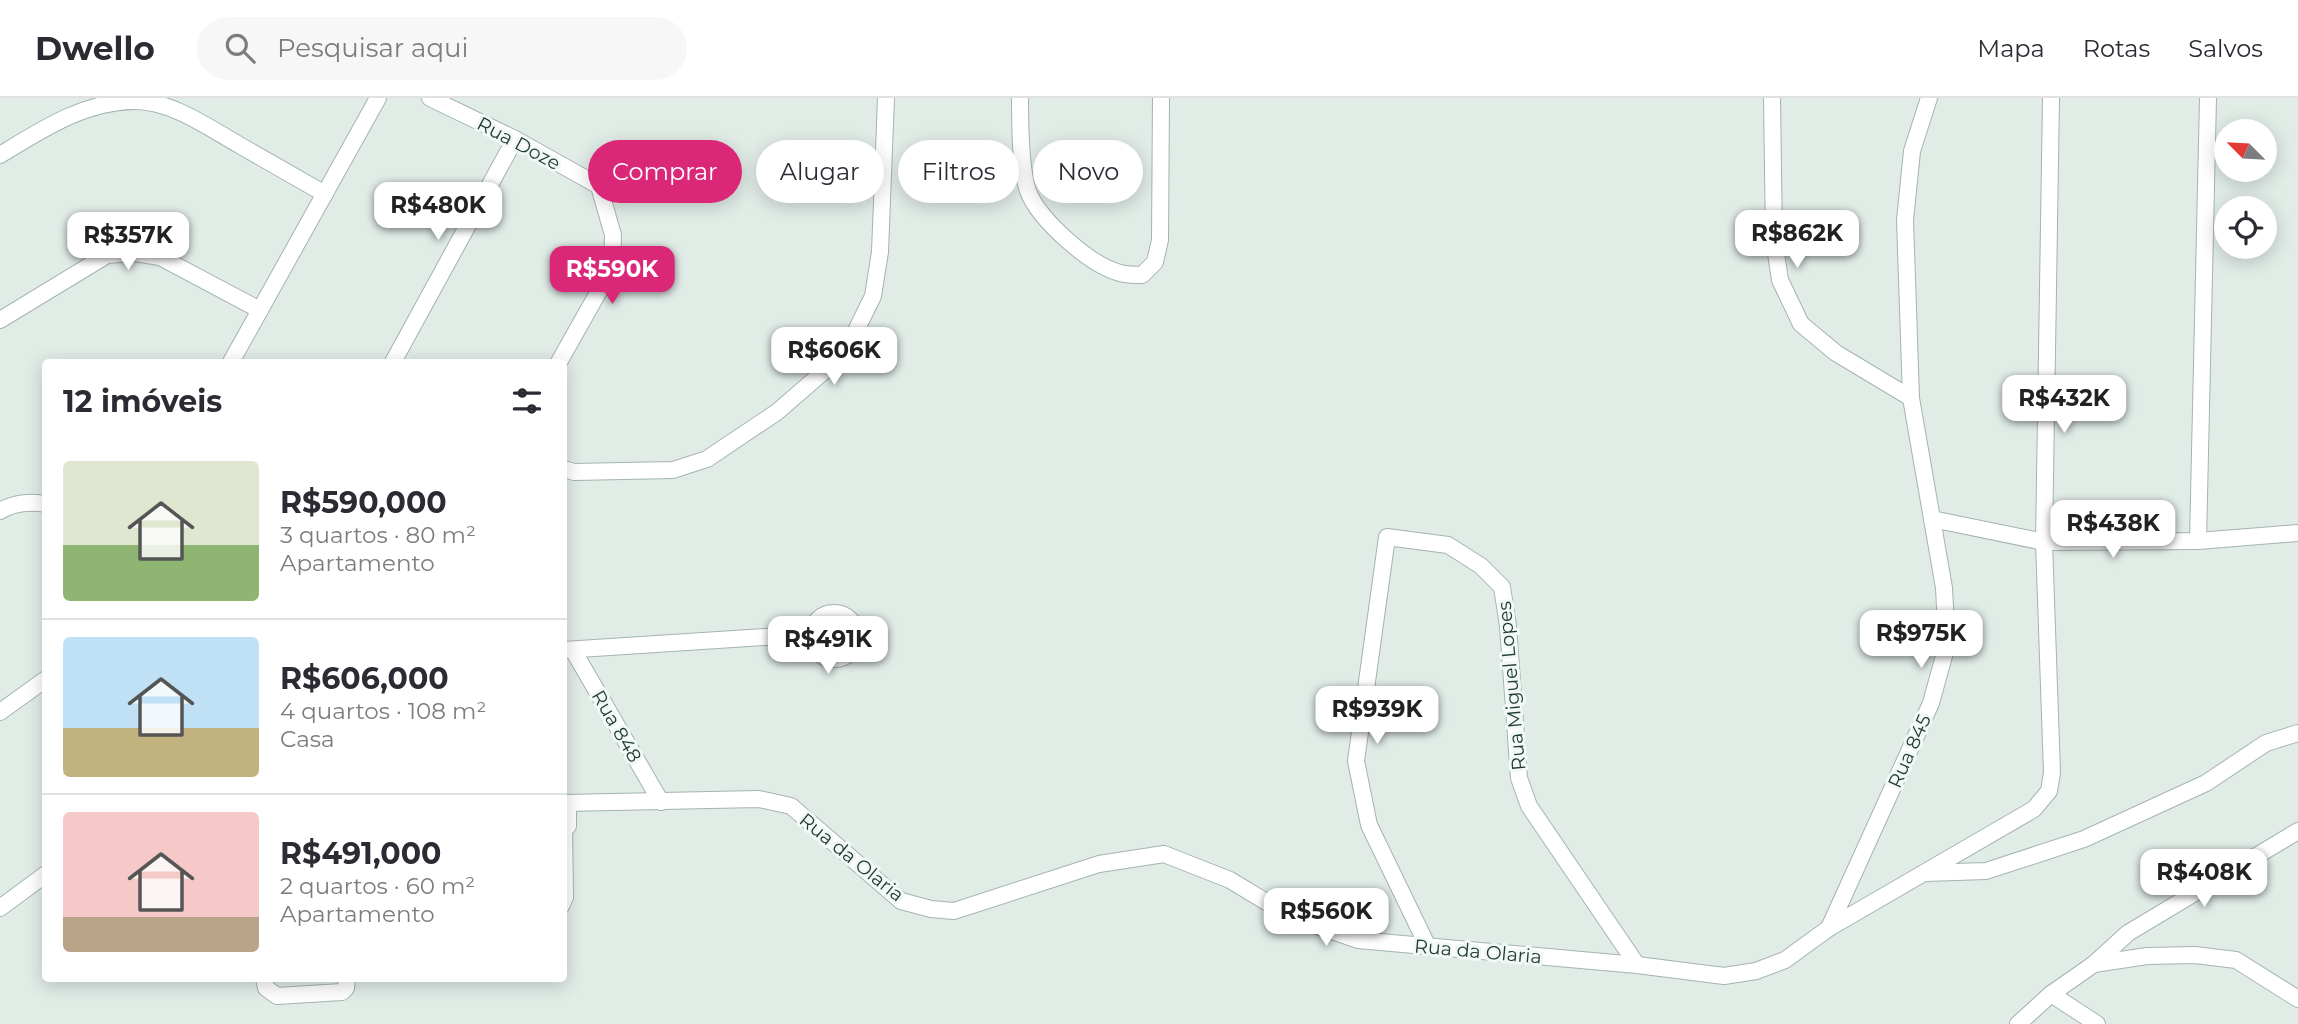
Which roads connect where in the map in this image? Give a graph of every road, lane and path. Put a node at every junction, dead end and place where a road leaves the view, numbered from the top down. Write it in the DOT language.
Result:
graph roads {
  1 [pos="378,98"];
  2 [pos="430,98"];
  3 [pos="886,98"];
  4 [pos="1020,98"];
  5 [pos="1161,98"];
  6 [pos="1772,98"];
  7 [pos="1929,98"];
  8 [pos="2051,98"];
  9 [pos="2208,98"];
  10 [pos="515,139"];
  11 [pos="0,155"];
  12 [pos="325,194"];
  13 [pos="260,310"];
  14 [pos="0,320"];
  15 [pos="233,359"];
  16 [pos="395,359"];
  17 [pos="561,359"];
  18 [pos="1911,398"];
  19 [pos="567,470"];
  20 [pos="42,503"];
  21 [pos="0,511"];
  22 [pos="1932,519"];
  23 [pos="2298,534"];
  24 [pos="2197,541"];
  25 [pos="2044,542"];
  26 [pos="812,634"];
  27 [pos="568,650"];
  28 [pos="42,682"];
  29 [pos="0,712"];
  30 [pos="2298,733"];
  31 [pos="662,802"];
  32 [pos="567,803"];
  33 [pos="567,814"];
  34 [pos="568,826"];
  35 [pos="2297,832"];
  36 [pos="1923,873"];
  37 [pos="42,877"];
  38 [pos="567,902"];
  39 [pos="0,908"];
  40 [pos="1829,928"];
  41 [pos="1428,947"];
  42 [pos="2094,964"];
  43 [pos="1637,965"];
  44 [pos="265,982"];
  45 [pos="347,982"];
  46 [pos="2052,994"];
  47 [pos="2298,999"];
  48 [pos="2018,1024"];
  49 [pos="2097,1024"];
  1 -- 12 [label="street"];
  2 -- 10 [label="street, Rua Doze"];
  3 -- 19 [label="street"];
  4 -- 5 [label="street"];
  6 -- 18 [label="street"];
  7 -- 18 [label="street, Rua 845"];
  8 -- 25 [label="street"];
  9 -- 24 [label="street"];
  10 -- 16 [label="street"];
  10 -- 17 [label="street, Rua Doze"];
  11 -- 12 [label="street"];
  12 -- 13 [label="street"];
  13 -- 14 [label="street"];
  13 -- 15 [label="street"];
  18 -- 22 [label="street, Rua 845"];
  20 -- 21 [label="street"];
  22 -- 25 [label="street"];
  22 -- 40 [label="street, Rua 845"];
  23 -- 24 [label="street"];
  24 -- 25 [label="street"];
  25 -- 36 [label="street, Rua da Olaria"];
  26 -- 27 [label="street"];
  27 -- 31 [label="street, Rua 848"];
  28 -- 29 [label="street"];
  30 -- 36 [label="street"];
  31 -- 32 [label="street, Rua da Olaria"];
  31 -- 41 [label="street, Rua da Olaria"];
  33 -- 34 [label="street"];
  34 -- 38 [label="lane"];
  35 -- 42 [label="street"];
  36 -- 40 [label="street, Rua da Olaria"];
  37 -- 39 [label="street"];
  40 -- 43 [label="street, Rua da Olaria"];
  41 -- 43 [label="street, Rua da Olaria"];
  41 -- 43 [label="street, Rua Miguel Lopes"];
  42 -- 46 [label="street"];
  42 -- 47 [label="street"];
  44 -- 45 [label="street"];
  46 -- 48 [label="street"];
  46 -- 49 [label="street"];
}
